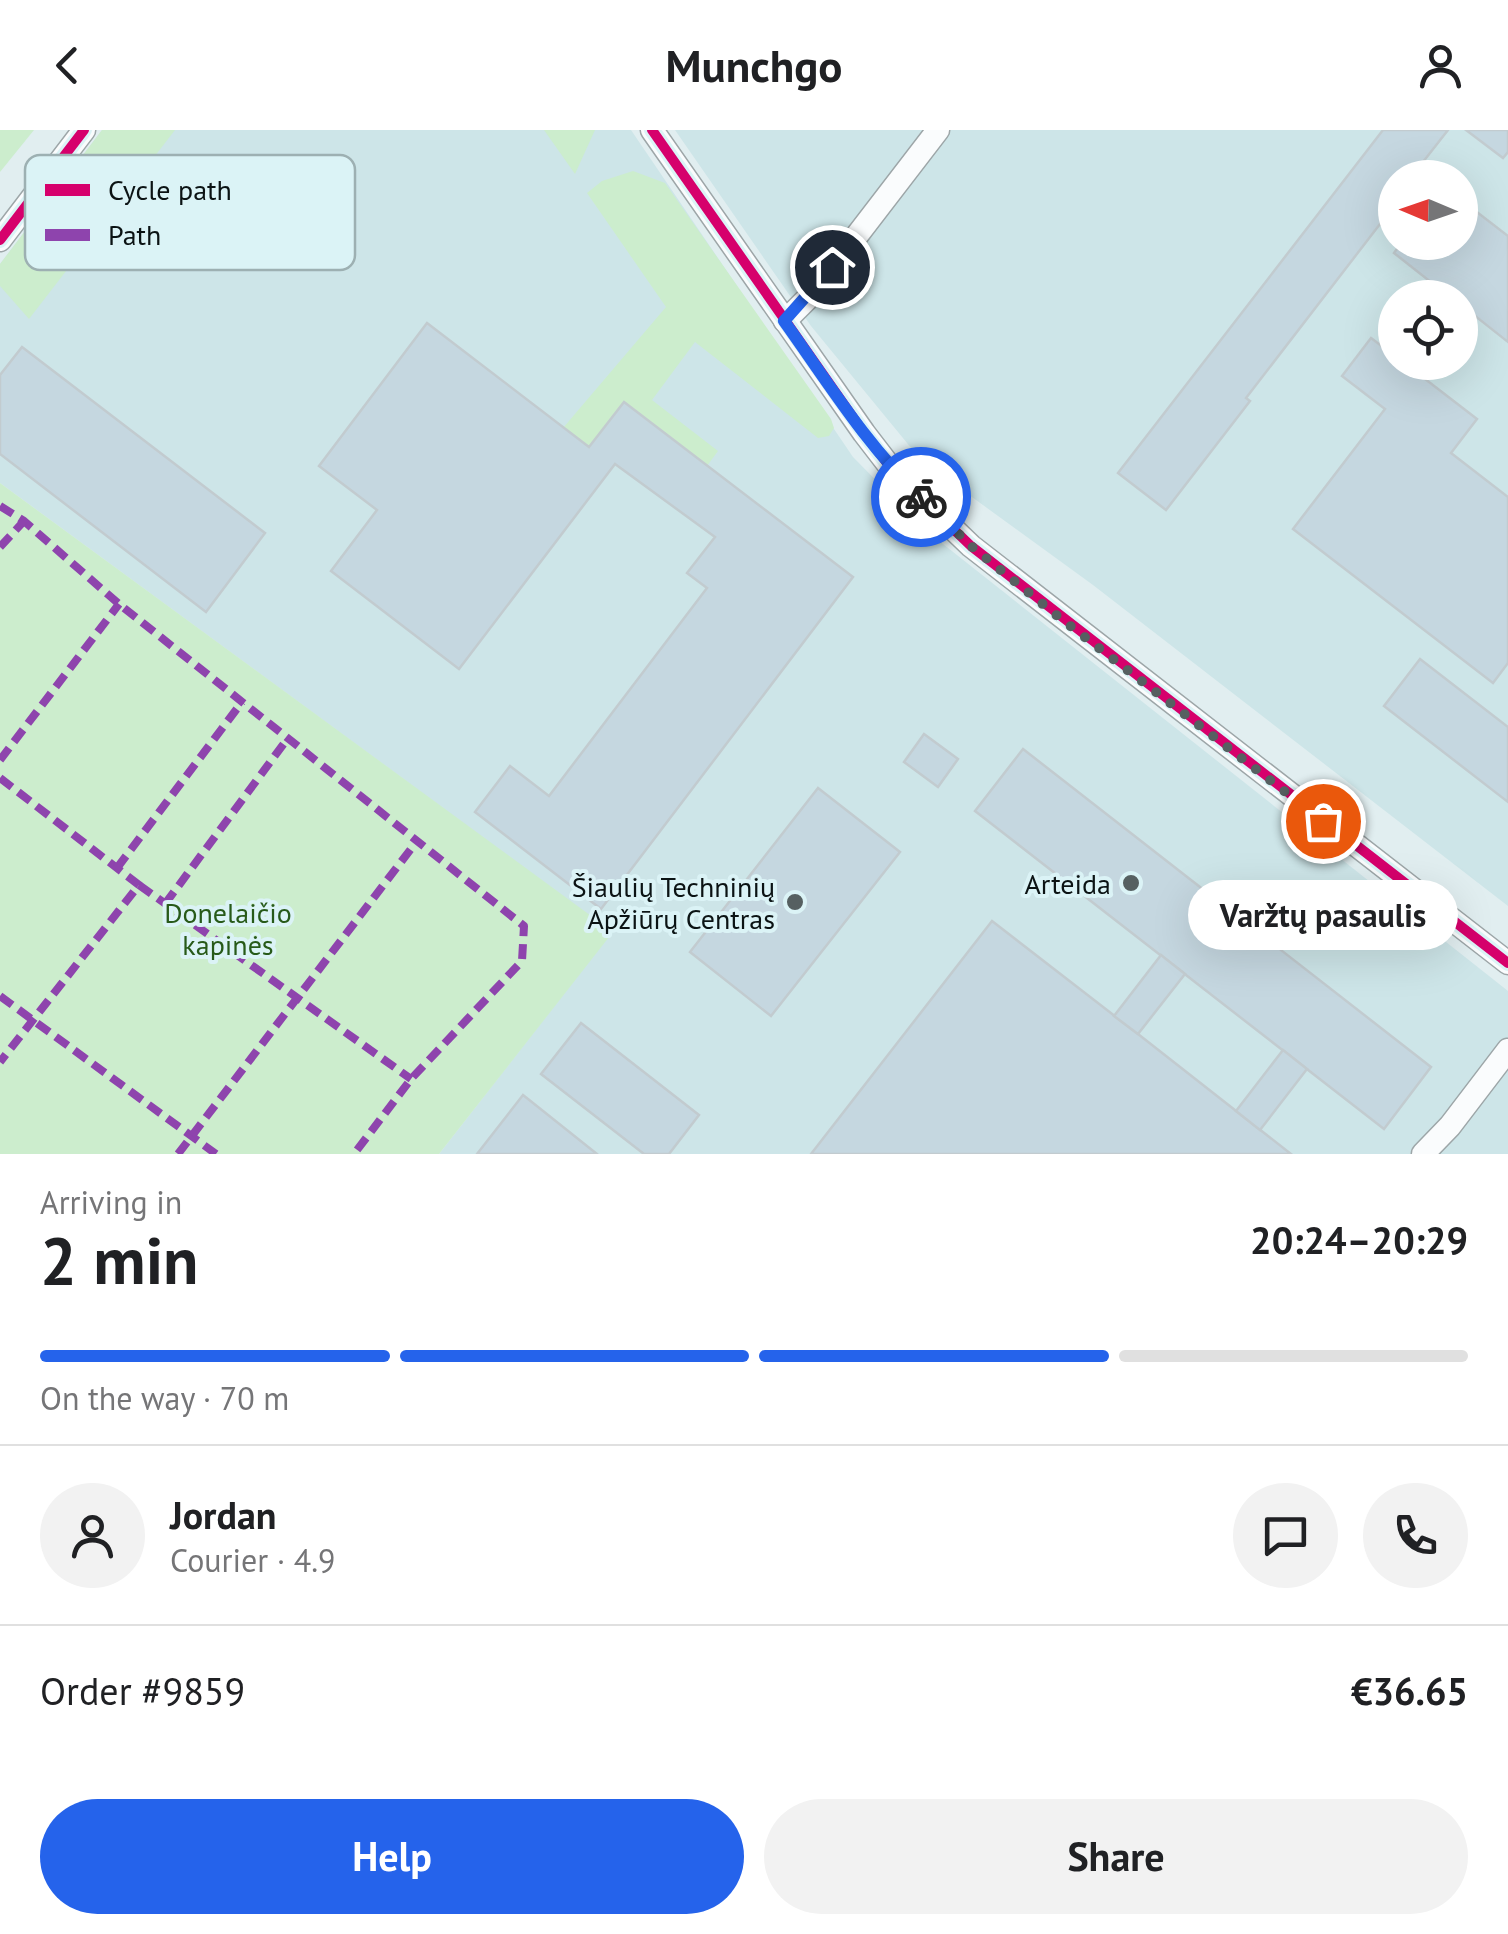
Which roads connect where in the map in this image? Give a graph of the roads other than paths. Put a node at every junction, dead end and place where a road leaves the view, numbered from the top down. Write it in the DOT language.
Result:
graph roads {
  1 [pos="84,130"];
  2 [pos="652,130"];
  3 [pos="938,130"];
  4 [pos="65,155"];
  5 [pos="25,207"];
  6 [pos="0,240"];
  7 [pos="784,321"];
  8 [pos="1508,963"];
  9 [pos="1508,1050"];
  10 [pos="1423,1154"];
  1 -- 4 [label="street"];
  2 -- 7 [label="street"];
  3 -- 7 [label="street"];
  5 -- 6 [label="street"];
  7 -- 8 [label="street"];
  9 -- 10 [label="street"];
}
